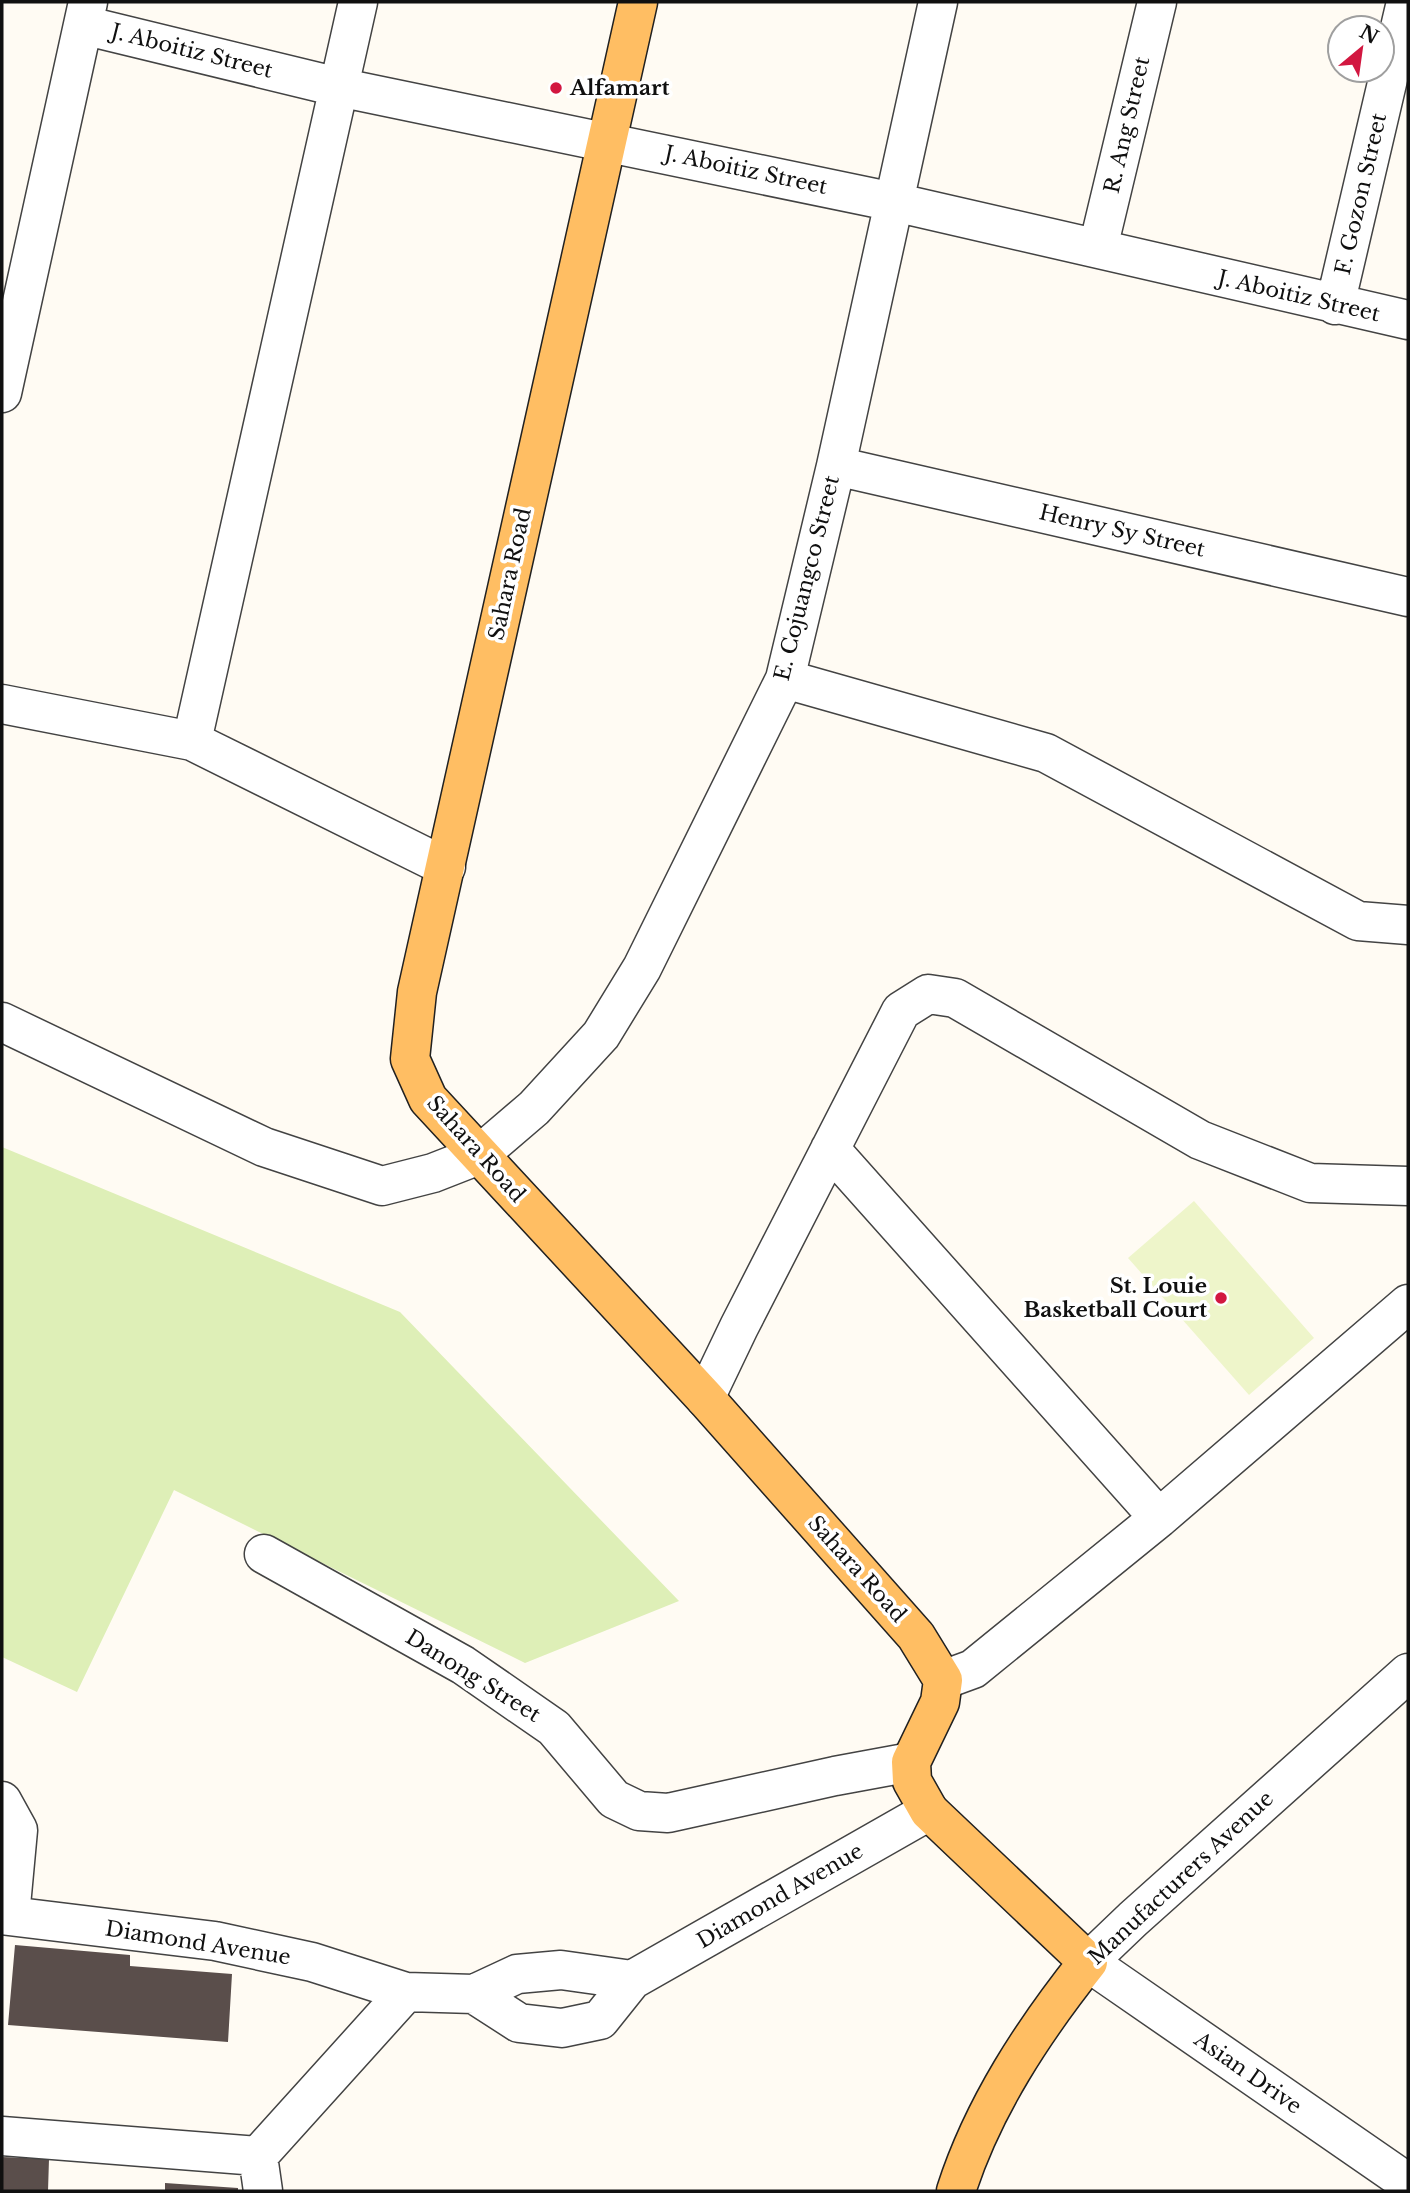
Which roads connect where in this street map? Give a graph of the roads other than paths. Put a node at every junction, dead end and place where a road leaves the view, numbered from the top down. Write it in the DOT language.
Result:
graph roads {
  1 [pos="358,2"];
  2 [pos="638,2"];
  3 [pos="939,2"];
  4 [pos="1157,2"];
  5 [pos="1406,2"];
  6 [pos="86,13"];
  7 [pos="338,87"];
  8 [pos="605,140"];
  9 [pos="894,202"];
  10 [pos="1098,248"];
  11 [pos="1335,305"];
  12 [pos="1408,320"];
  13 [pos="2,393"];
  14 [pos="836,466"];
  15 [pos="1408,597"];
  16 [pos="785,679"];
  17 [pos="2,704"];
  18 [pos="192,741"];
  19 [pos="446,867"];
  20 [pos="1408,925"];
  21 [pos="2,1022"];
  22 [pos="830,1149"];
  23 [pos="479,1155"];
  24 [pos="1408,1186"];
  25 [pos="1408,1304"];
  26 [pos="705,1398"];
  27 [pos="1159,1518"];
  28 [pos="264,1554"];
  29 [pos="1408,1673"];
  30 [pos="943,1680"];
  31 [pos="911,1762"];
  32 [pos="2,1801"];
  33 [pos="929,1811"];
  34 [pos="6,1915"];
  35 [pos="1088,1962"];
  36 [pos="632,1980"];
  37 [pos="406,1992"];
  38 [pos="474,1994"];
  39 [pos="2,2136"];
  40 [pos="260,2174"];
  41 [pos="1408,2183"];
  42 [pos="956,2191"];
  1 -- 7 [label="street"];
  2 -- 8 [label="main road, Sahara Road"];
  3 -- 9 [label="street, E. Cojuangco Street"];
  4 -- 10 [label="street, R. Ang Street"];
  5 -- 11 [label="street, F. Gozon Street"];
  6 -- 7 [label="street, J. Aboitiz Street"];
  6 -- 13 [label="street"];
  7 -- 8 [label="street, J. Aboitiz Street"];
  7 -- 18 [label="street"];
  8 -- 9 [label="street, J. Aboitiz Street"];
  8 -- 19 [label="main road, Sahara Road"];
  9 -- 10 [label="street, J. Aboitiz Street"];
  9 -- 14 [label="street, E. Cojuangco Street"];
  10 -- 11 [label="street, J. Aboitiz Street"];
  11 -- 12 [label="street, J. Aboitiz Street"];
  14 -- 15 [label="street, Henry Sy Street"];
  14 -- 16 [label="street, E. Cojuangco Street"];
  16 -- 20 [label="street"];
  16 -- 23 [label="street, E. Cojuangco Street"];
  17 -- 18 [label="street"];
  18 -- 19 [label="street"];
  19 -- 23 [label="main road, Sahara Road"];
  21 -- 23 [label="street"];
  22 -- 24 [label="street"];
  22 -- 26 [label="street"];
  22 -- 27 [label="street"];
  23 -- 26 [label="main road, Sahara Road"];
  25 -- 27 [label="street"];
  26 -- 30 [label="main road, Sahara Road"];
  27 -- 30 [label="street"];
  28 -- 31 [label="street, Danong Street"];
  29 -- 35 [label="street, Manufacturers Avenue"];
  30 -- 31 [label="main road"];
  31 -- 33 [label="main road"];
  32 -- 34 [label="street"];
  33 -- 35 [label="main road"];
  33 -- 36 [label="street, Diamond Avenue"];
  34 -- 37 [label="street, Diamond Avenue"];
  35 -- 41 [label="street, Asian Drive"];
  35 -- 42 [label="main road, Manufacturers Avenue"];
  36 -- 38 [label="street, Diamond Avenue"];
  36 -- 38 [label="street, Diamond Avenue"];
  37 -- 38 [label="street, Diamond Avenue"];
  37 -- 40 [label="street"];
  39 -- 40 [label="street"];
}
